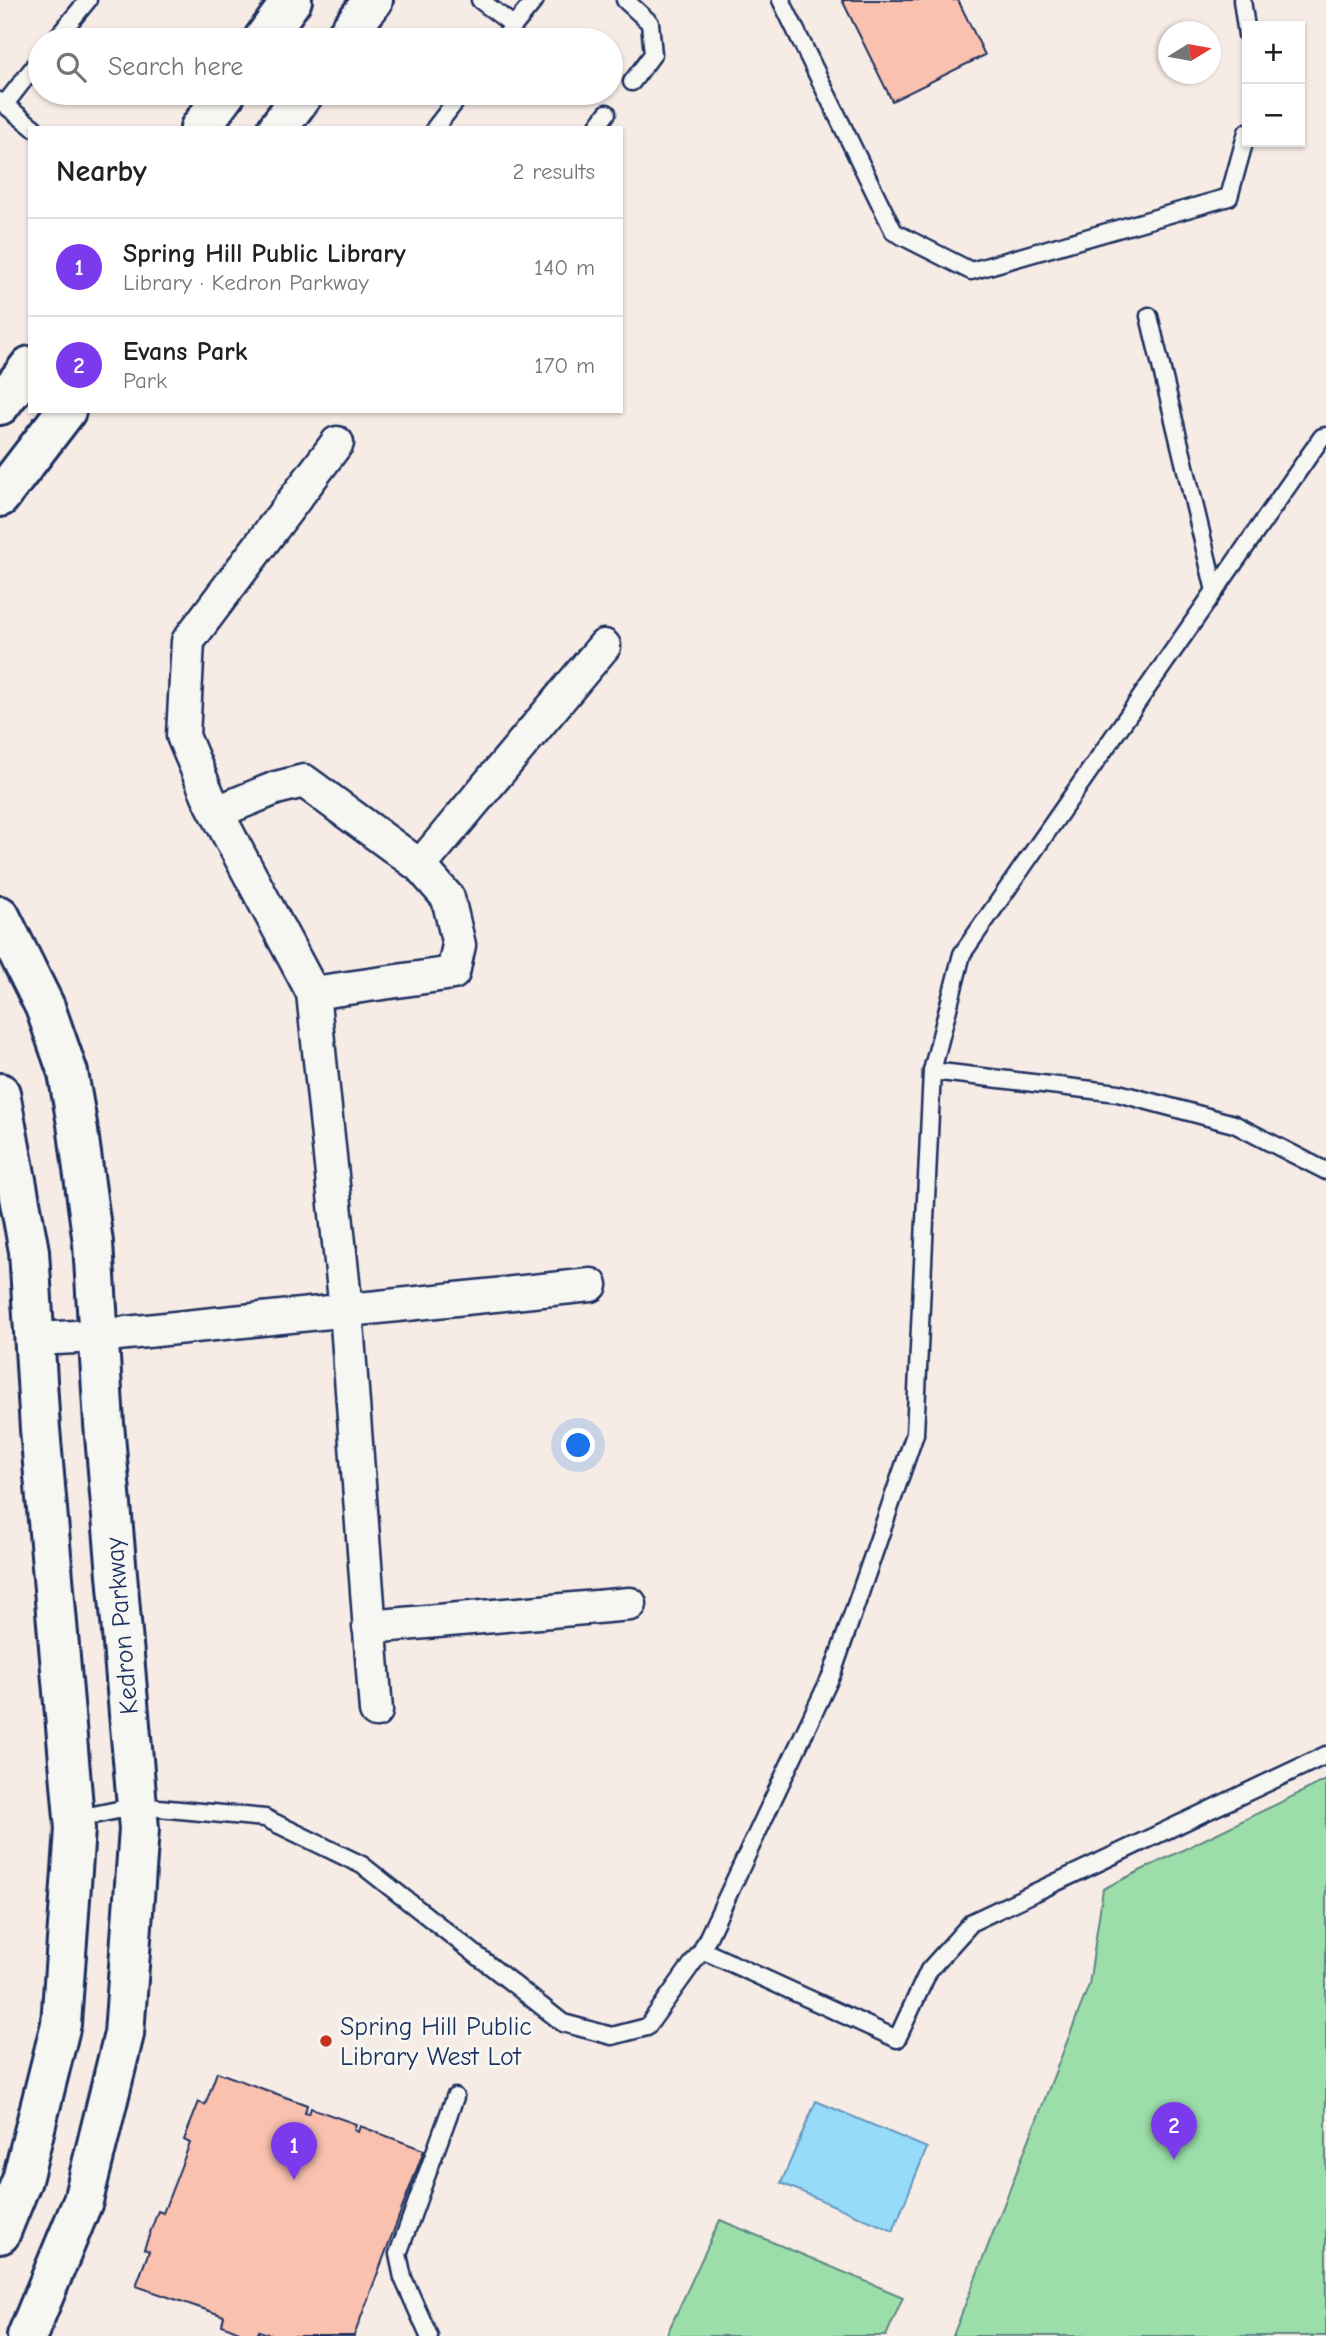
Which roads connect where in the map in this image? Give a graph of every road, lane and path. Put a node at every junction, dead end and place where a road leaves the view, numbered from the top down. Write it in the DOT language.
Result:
graph roads {
  1 [pos="88,0"];
  2 [pos="292,0"];
  3 [pos="373,0"];
  4 [pos="480,0"];
  5 [pos="535,0"];
  6 [pos="625,0"];
  7 [pos="781,0"];
  8 [pos="1242,0"];
  9 [pos="1245,21"];
  10 [pos="513,25"];
  11 [pos="65,28"];
  12 [pos="272,28"];
  13 [pos="352,28"];
  14 [pos="511,28"];
  15 [pos="28,73"];
  16 [pos="632,82"];
  17 [pos="2,102"];
  18 [pos="217,105"];
  19 [pos="295,105"];
  20 [pos="453,105"];
  21 [pos="607,113"];
  22 [pos="32,126"];
  23 [pos="202,126"];
  24 [pos="279,126"];
  25 [pos="437,126"];
  26 [pos="597,126"];
  27 [pos="1243,147"];
  28 [pos="1149,316"];
  29 [pos="28,369"];
  30 [pos="0,405"];
  31 [pos="64,413"];
  32 [pos="1326,436"];
  33 [pos="337,443"];
  34 [pos="0,497"];
  35 [pos="1214,591"];
  36 [pos="604,646"];
  37 [pos="217,812"];
  38 [pos="420,866"];
  39 [pos="0,916"];
  40 [pos="313,993"];
  41 [pos="932,1071"];
  42 [pos="0,1093"];
  43 [pos="1326,1171"];
  44 [pos="591,1285"];
  45 [pos="346,1310"];
  46 [pos="98,1336"];
  47 [pos="34,1339"];
  48 [pos="630,1604"];
  49 [pos="369,1627"];
  50 [pos="376,1712"];
  51 [pos="1326,1755"];
  52 [pos="137,1806"];
  53 [pos="74,1819"];
  54 [pos="702,1950"];
  55 [pos="455,2097"];
  56 [pos="0,2234"];
  57 [pos="27,2336"];
  58 [pos="429,2336"];
  1 -- 11 [label="lane"];
  2 -- 12 [label="street"];
  3 -- 13 [label="street"];
  4 -- 10 [label="lane"];
  5 -- 10 [label="lane"];
  6 -- 16 [label="lane"];
  7 -- 27 [label="lane"];
  8 -- 9 [label="lane"];
  10 -- 14 [label="lane"];
  15 -- 17 [label="lane"];
  17 -- 22 [label="lane"];
  18 -- 23 [label="street"];
  19 -- 24 [label="street"];
  20 -- 25 [label="lane"];
  21 -- 26 [label="lane"];
  28 -- 35 [label="lane"];
  29 -- 30 [label="street"];
  31 -- 34 [label="street"];
  32 -- 35 [label="lane"];
  33 -- 37 [label="street"];
  35 -- 41 [label="lane"];
  36 -- 38 [label="street"];
  37 -- 38 [label="street"];
  37 -- 40 [label="street"];
  38 -- 40 [label="street"];
  39 -- 46 [label="street, Kedron Parkway"];
  40 -- 45 [label="street"];
  41 -- 43 [label="lane"];
  41 -- 54 [label="lane"];
  42 -- 47 [label="street"];
  44 -- 45 [label="street"];
  45 -- 46 [label="street"];
  45 -- 49 [label="street"];
  46 -- 47 [label="street"];
  46 -- 52 [label="street, Kedron Parkway"];
  47 -- 53 [label="street"];
  48 -- 49 [label="street"];
  49 -- 50 [label="street"];
  51 -- 54 [label="lane"];
  52 -- 53 [label="lane"];
  52 -- 54 [label="lane"];
  52 -- 57 [label="street, Kedron Parkway"];
  53 -- 56 [label="street"];
  55 -- 58 [label="lane"];
}
